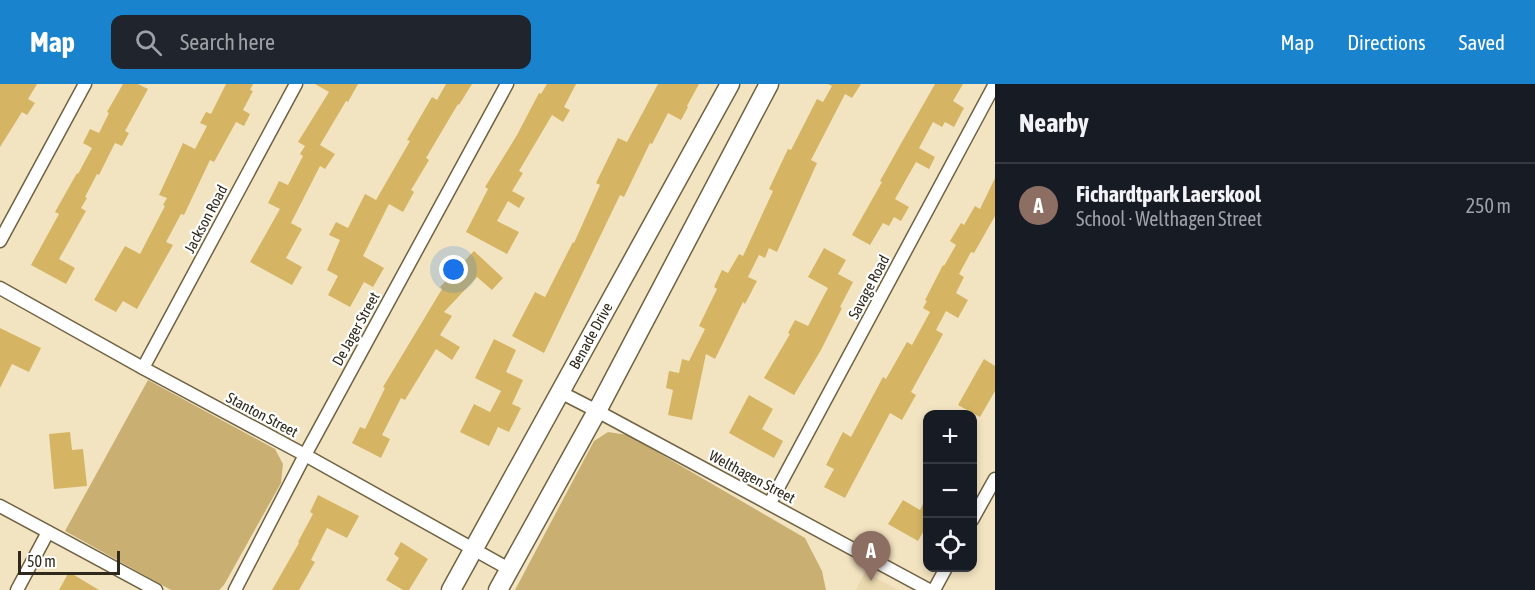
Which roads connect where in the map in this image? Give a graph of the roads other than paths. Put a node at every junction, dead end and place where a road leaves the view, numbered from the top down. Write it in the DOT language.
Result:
graph roads {
  1 [pos="85,84"];
  2 [pos="296,84"];
  3 [pos="507,84"];
  4 [pos="730,84"];
  5 [pos="769,84"];
  6 [pos="995,84"];
  7 [pos="990,107"];
  8 [pos="0,241"];
  9 [pos="0,288"];
  10 [pos="143,368"];
  11 [pos="560,392"];
  12 [pos="597,411"];
  13 [pos="305,455"];
  14 [pos="995,478"];
  15 [pos="770,503"];
  16 [pos="0,506"];
  17 [pos="973,518"];
  18 [pos="48,532"];
  19 [pos="473,549"];
  20 [pos="509,569"];
  21 [pos="943,572"];
  22 [pos="18,590"];
  23 [pos="156,590"];
  24 [pos="235,590"];
  25 [pos="451,590"];
  26 [pos="498,590"];
  27 [pos="929,590"];
  28 [pos="934,590"];
  1 -- 8 [label="street"];
  2 -- 10 [label="street, Jackson Road"];
  3 -- 13 [label="street, De Jager Street"];
  4 -- 11 [label="street, Benade Drive"];
  5 -- 12 [label="street"];
  6 -- 7 [label="street, Savage Road"];
  7 -- 15 [label="street, Savage Road"];
  9 -- 10 [label="street, Stanton Street"];
  10 -- 13 [label="street, Stanton Street"];
  11 -- 12 [label="street, Welthagen Street"];
  11 -- 19 [label="street, Benade Drive"];
  12 -- 15 [label="street, Welthagen Street"];
  12 -- 20 [label="street"];
  13 -- 19 [label="street, Stanton Street"];
  13 -- 24 [label="street, De Jager Street"];
  14 -- 17 [label="street"];
  15 -- 27 [label="street, Welthagen Street"];
  16 -- 18 [label="street"];
  18 -- 22 [label="street"];
  18 -- 23 [label="street"];
  19 -- 20 [label="street, Stanton Street"];
  19 -- 25 [label="street, Benade Drive"];
  20 -- 26 [label="street"];
  21 -- 28 [label="street"];
}
